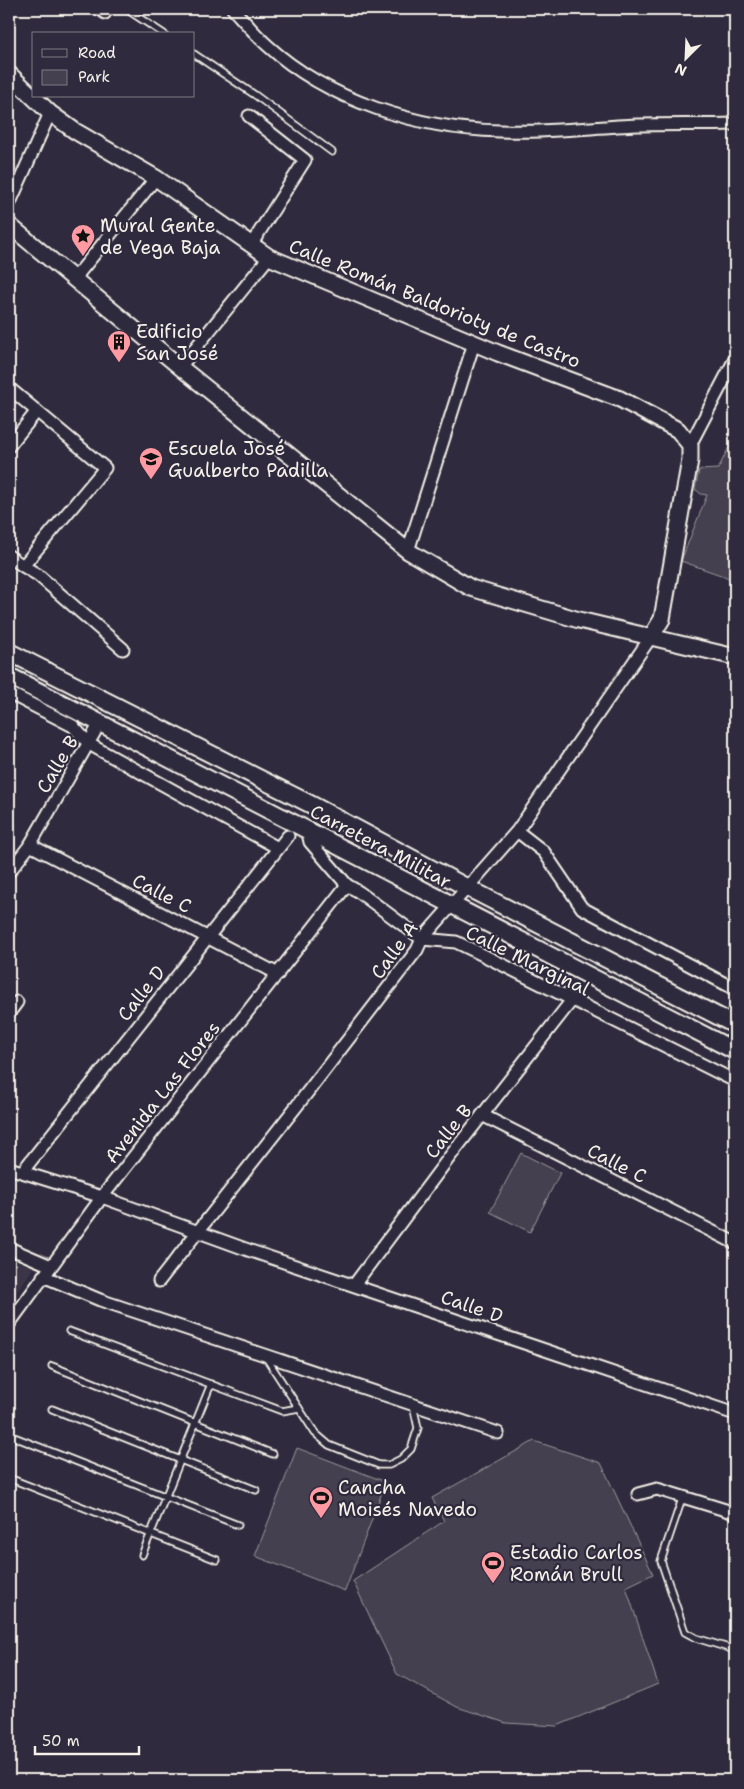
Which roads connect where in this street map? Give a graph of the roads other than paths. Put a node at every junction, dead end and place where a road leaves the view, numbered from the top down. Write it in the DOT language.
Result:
graph roads {
  1 [pos="126,9"];
  2 [pos="233,9"];
  3 [pos="161,32"];
  4 [pos="195,55"];
  5 [pos="9,74"];
  6 [pos="32,96"];
  7 [pos="34,98"];
  8 [pos="50,113"];
  9 [pos="249,116"];
  10 [pos="735,124"];
  11 [pos="332,152"];
  12 [pos="156,178"];
  13 [pos="9,205"];
  14 [pos="9,225"];
  15 [pos="251,244"];
  16 [pos="269,257"];
  17 [pos="75,278"];
  18 [pos="474,343"];
  19 [pos="735,359"];
  20 [pos="180,367"];
  21 [pos="9,388"];
  22 [pos="37,411"];
  23 [pos="690,445"];
  24 [pos="9,446"];
  25 [pos="408,551"];
  26 [pos="9,556"];
  27 [pos="23,566"];
  28 [pos="651,636"];
  29 [pos="123,649"];
  30 [pos="9,652"];
  31 [pos="735,657"];
  32 [pos="9,676"];
  33 [pos="9,693"];
  34 [pos="100,723"];
  35 [pos="89,744"];
  36 [pos="307,829"];
  37 [pos="518,831"];
  38 [pos="288,836"];
  39 [pos="30,845"];
  40 [pos="278,848"];
  41 [pos="9,872"];
  42 [pos="348,885"];
  43 [pos="468,888"];
  44 [pos="452,905"];
  45 [pos="208,936"];
  46 [pos="422,939"];
  47 [pos="278,974"];
  48 [pos="733,989"];
  49 [pos="572,1000"];
  50 [pos="17,1002"];
  51 [pos="9,1013"];
  52 [pos="735,1025"];
  53 [pos="735,1051"];
  54 [pos="735,1081"];
  55 [pos="482,1115"];
  56 [pos="9,1168"];
  57 [pos="22,1172"];
  58 [pos="102,1197"];
  59 [pos="197,1232"];
  60 [pos="735,1243"];
  61 [pos="9,1248"];
  62 [pos="51,1266"];
  63 [pos="43,1276"];
  64 [pos="159,1281"];
  65 [pos="354,1285"];
  66 [pos="9,1324"];
  67 [pos="69,1331"];
  68 [pos="264,1355"];
  69 [pos="52,1366"];
  70 [pos="211,1384"];
  71 [pos="414,1405"];
  72 [pos="299,1408"];
  73 [pos="52,1409"];
  74 [pos="735,1414"];
  75 [pos="195,1422"];
  76 [pos="498,1433"];
  77 [pos="9,1435"];
  78 [pos="273,1454"];
  79 [pos="180,1460"];
  80 [pos="9,1478"];
  81 [pos="256,1490"];
  82 [pos="638,1494"];
  83 [pos="166,1496"];
  84 [pos="683,1496"];
  85 [pos="735,1513"];
  86 [pos="238,1525"];
  87 [pos="150,1533"];
  88 [pos="142,1555"];
  89 [pos="217,1560"];
  90 [pos="735,1650"];
  1 -- 3 [label="lane"];
  2 -- 10 [label="street"];
  4 -- 11 [label="lane"];
  5 -- 6 [label="street, Calle Román Baldorioty de Castro"];
  7 -- 8 [label="street, Calle Román Baldorioty de Castro"];
  8 -- 12 [label="street, Calle Román Baldorioty de Castro"];
  8 -- 13 [label="street"];
  9 -- 15 [label="street"];
  12 -- 15 [label="street, Calle Román Baldorioty de Castro"];
  12 -- 17 [label="street"];
  14 -- 17 [label="street"];
  15 -- 16 [label="street, Calle Román Baldorioty de Castro"];
  16 -- 18 [label="street, Calle Román Baldorioty de Castro"];
  16 -- 20 [label="street"];
  17 -- 20 [label="street"];
  18 -- 23 [label="street, Calle Román Baldorioty de Castro"];
  18 -- 25 [label="street"];
  19 -- 23 [label="street"];
  20 -- 25 [label="street"];
  21 -- 22 [label="street"];
  22 -- 24 [label="street"];
  22 -- 27 [label="street"];
  23 -- 28 [label="street"];
  25 -- 28 [label="street"];
  26 -- 27 [label="street"];
  27 -- 29 [label="street"];
  28 -- 31 [label="street"];
  28 -- 37 [label="street, Calle A"];
  30 -- 43 [label="main road, Carretera Militar"];
  32 -- 34 [label="main road, Carretera Militar"];
  33 -- 35 [label="street"];
  34 -- 35 [label="street, Calle B"];
  34 -- 36 [label="main road, Carretera Militar"];
  35 -- 39 [label="street, Calle B"];
  35 -- 40 [label="street"];
  36 -- 42 [label="street"];
  36 -- 44 [label="main road, Carretera Militar"];
  37 -- 43 [label="street, Calle A"];
  37 -- 48 [label="street"];
  38 -- 40 [label="street, Calle D"];
  39 -- 41 [label="street, Calle B"];
  39 -- 45 [label="street, Calle C"];
  40 -- 45 [label="street, Calle D"];
  42 -- 46 [label="street"];
  42 -- 47 [label="street, Avenida Las Flores"];
  43 -- 44 [label="street, Calle A"];
  43 -- 52 [label="main road, Carretera Militar"];
  44 -- 46 [label="street, Calle A"];
  44 -- 53 [label="main road, Carretera Militar"];
  45 -- 47 [label="street, Calle C"];
  45 -- 57 [label="street, Calle D"];
  46 -- 49 [label="street, Calle Marginal"];
  46 -- 59 [label="street, Calle A"];
  47 -- 58 [label="street, Avenida Las Flores"];
  49 -- 54 [label="street, Calle Marginal"];
  49 -- 55 [label="street, Calle B"];
  50 -- 51 [label="street"];
  55 -- 60 [label="street, Calle C"];
  55 -- 65 [label="street, Calle B"];
  56 -- 57 [label="street, Calle D"];
  57 -- 58 [label="street, Calle D"];
  58 -- 59 [label="street, Calle D"];
  58 -- 62 [label="street, Avenida Las Flores"];
  59 -- 64 [label="street, Calle A"];
  59 -- 65 [label="street, Calle D"];
  61 -- 62 [label="street"];
  62 -- 63 [label="street, Avenida Las Flores"];
  63 -- 66 [label="street, Avenida Las Flores"];
  63 -- 68 [label="street"];
  65 -- 74 [label="street, Calle D"];
  67 -- 70 [label="lane"];
  68 -- 71 [label="street"];
  68 -- 72 [label="lane"];
  69 -- 75 [label="lane"];
  70 -- 72 [label="lane"];
  70 -- 75 [label="lane"];
  71 -- 72 [label="lane"];
  71 -- 76 [label="street"];
  73 -- 79 [label="lane"];
  75 -- 78 [label="lane"];
  75 -- 79 [label="lane"];
  77 -- 83 [label="lane"];
  79 -- 81 [label="lane"];
  79 -- 83 [label="lane"];
  80 -- 87 [label="lane"];
  82 -- 84 [label="street"];
  83 -- 86 [label="lane"];
  83 -- 87 [label="lane"];
  84 -- 85 [label="street"];
  84 -- 90 [label="lane"];
  87 -- 88 [label="lane"];
  87 -- 89 [label="lane"];
}
